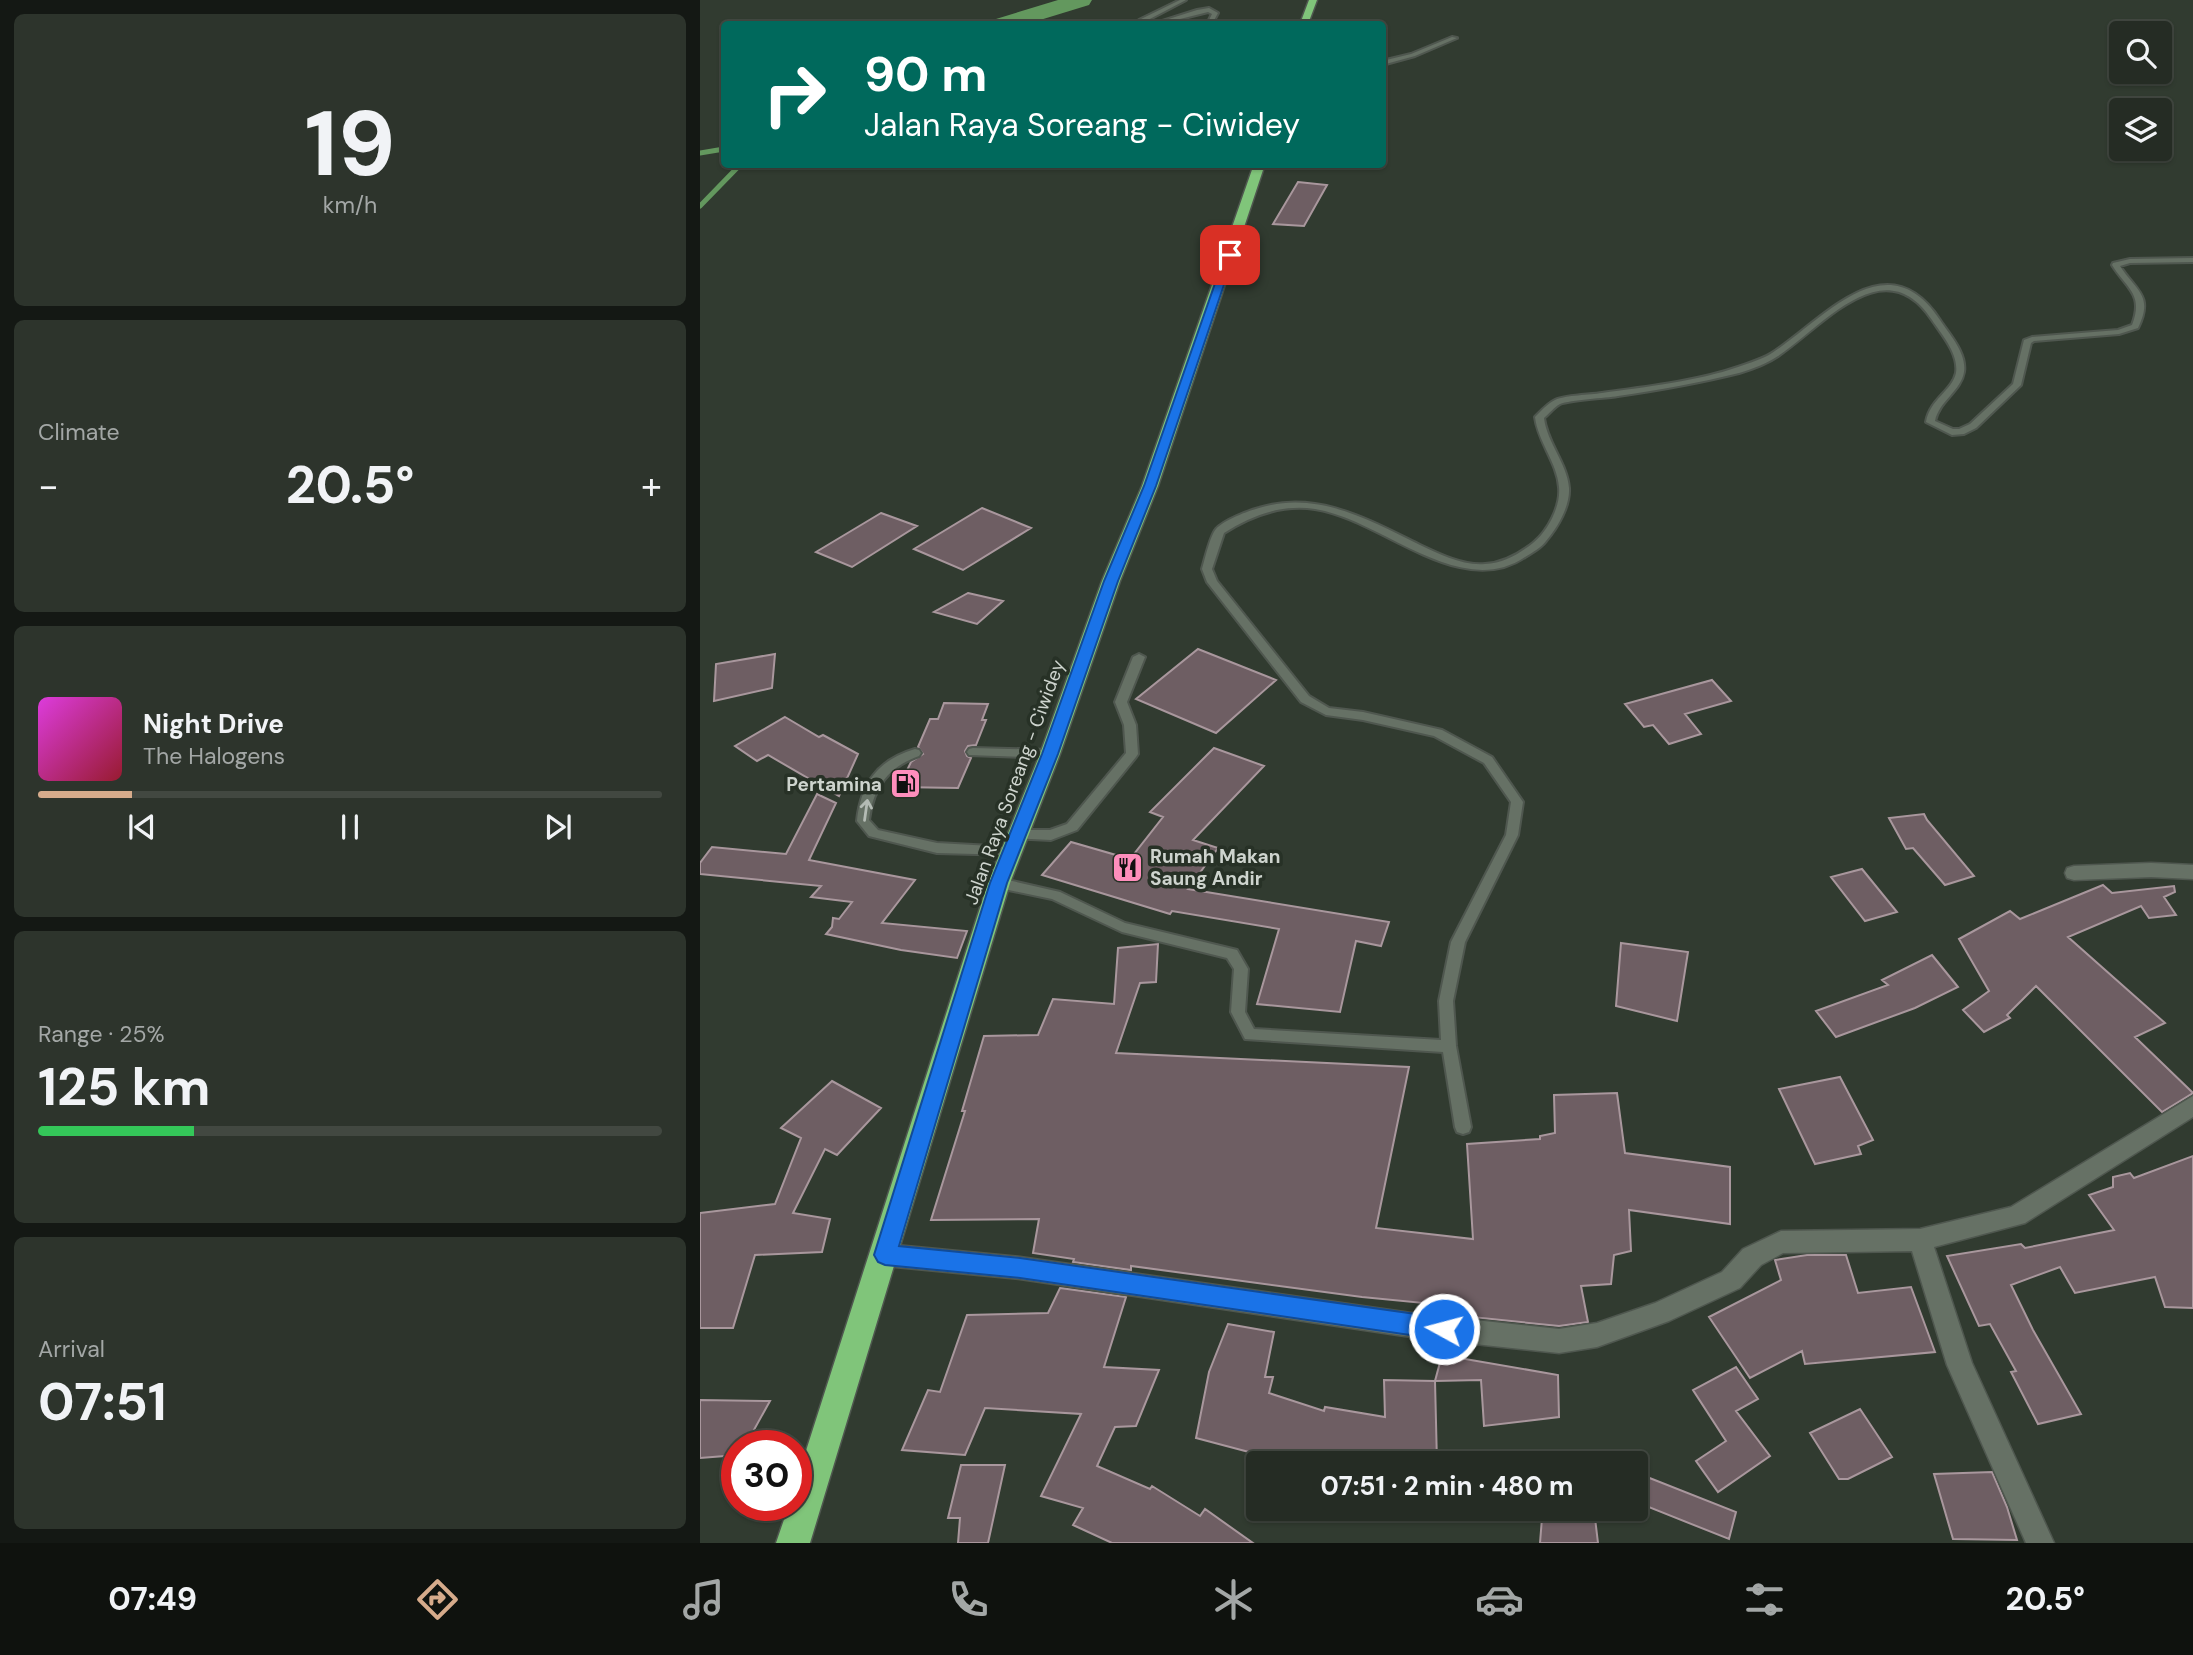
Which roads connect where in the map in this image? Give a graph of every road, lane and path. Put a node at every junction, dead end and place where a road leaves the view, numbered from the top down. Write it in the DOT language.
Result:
graph roads {
  1 [pos="1184,0"];
  2 [pos="1313,0"];
  3 [pos="1141,21"];
  4 [pos="1165,21"];
  5 [pos="1211,21"];
  6 [pos="1305,21"];
  7 [pos="1454,38"];
  8 [pos="1386,62"];
  9 [pos="1258,168"];
  10 [pos="2193,260"];
  11 [pos="1139,657"];
  12 [pos="973,752"];
  13 [pos="915,753"];
  14 [pos="1050,754"];
  15 [pos="1014,843"];
  16 [pos="2193,872"];
  17 [pos="2074,873"];
  18 [pos="999,883"];
  19 [pos="1449,1046"];
  20 [pos="2193,1105"];
  21 [pos="1463,1126"];
  22 [pos="1920,1240"];
  23 [pos="885,1255"];
  24 [pos="793,1543"];
  25 [pos="2040,1543"];
  1 -- 3 [label="lane"];
  2 -- 6 [label="highway"];
  4 -- 5 [label="lane"];
  7 -- 8 [label="lane"];
  9 -- 14 [label="highway, Jalan Raya Soreang - Ciwidey"];
  10 -- 19 [label="lane"];
  11 -- 15 [label="lane"];
  12 -- 14 [label="lane"];
  15 -- 13 [label="lane, one-way"];
  14 -- 15 [label="highway, Jalan Raya Soreang - Ciwidey"];
  15 -- 18 [label="highway, Jalan Raya Soreang - Ciwidey"];
  16 -- 17 [label="street"];
  18 -- 19 [label="lane"];
  18 -- 23 [label="highway, Jalan Raya Soreang - Ciwidey"];
  19 -- 21 [label="lane"];
  20 -- 22 [label="street"];
  22 -- 23 [label="street"];
  22 -- 25 [label="street"];
  23 -- 24 [label="highway, Jalan Raya Soreang - Ciwidey"];
}
